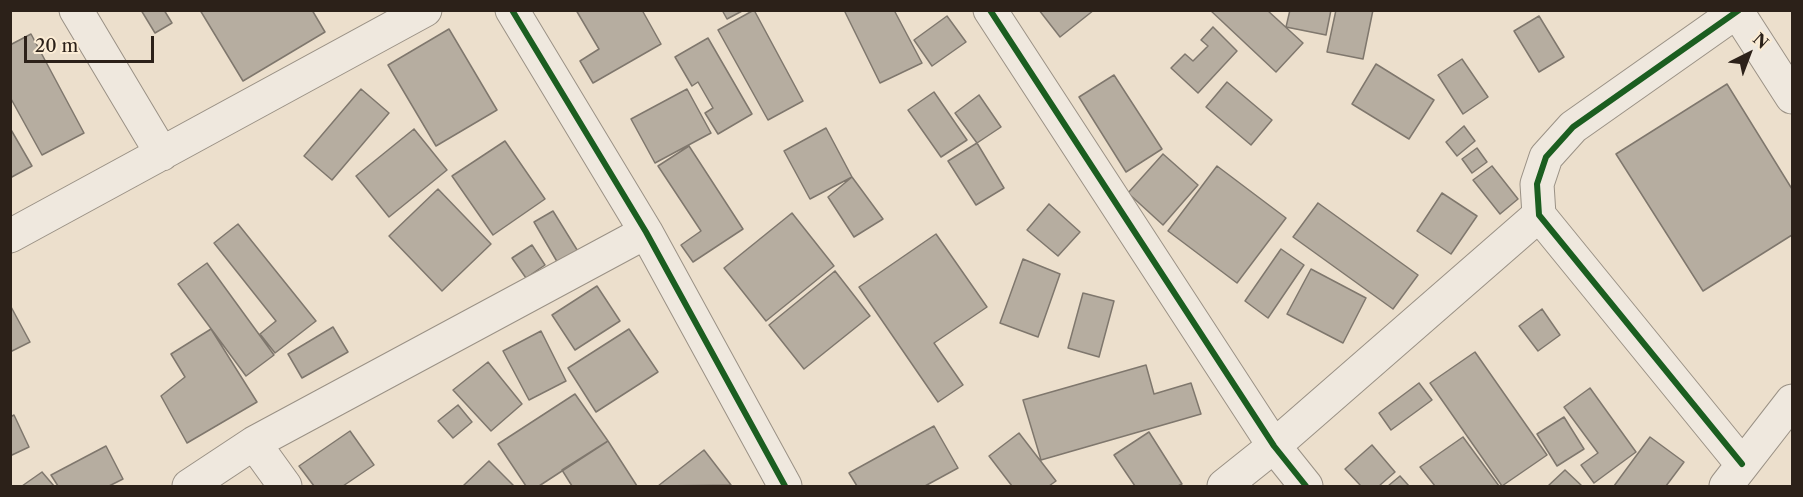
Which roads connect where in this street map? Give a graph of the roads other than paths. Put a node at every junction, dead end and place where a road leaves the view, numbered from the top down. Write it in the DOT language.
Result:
graph roads {
  1 [pos="76,10"];
  2 [pos="425,10"];
  3 [pos="512,10"];
  4 [pos="990,10"];
  5 [pos="1737,11"];
  6 [pos="1792,97"];
  7 [pos="162,154"];
  8 [pos="1539,214"];
  9 [pos="646,232"];
  10 [pos="10,236"];
  11 [pos="1792,400"];
  12 [pos="254,443"];
  13 [pos="1274,446"];
  14 [pos="1734,475"];
  15 [pos="189,486"];
  16 [pos="285,486"];
  17 [pos="785,486"];
  18 [pos="1224,486"];
  19 [pos="1306,486"];
  1 -- 7 [label="street"];
  2 -- 7 [label="street"];
  3 -- 9 [label="street"];
  4 -- 13 [label="street"];
  5 -- 6 [label="street"];
  5 -- 8 [label="street"];
  7 -- 10 [label="street"];
  8 -- 13 [label="street"];
  8 -- 14 [label="street"];
  9 -- 12 [label="street"];
  9 -- 17 [label="street"];
  11 -- 14 [label="street"];
  12 -- 15 [label="street"];
  12 -- 16 [label="street"];
  13 -- 18 [label="street"];
  13 -- 19 [label="street"];
}
